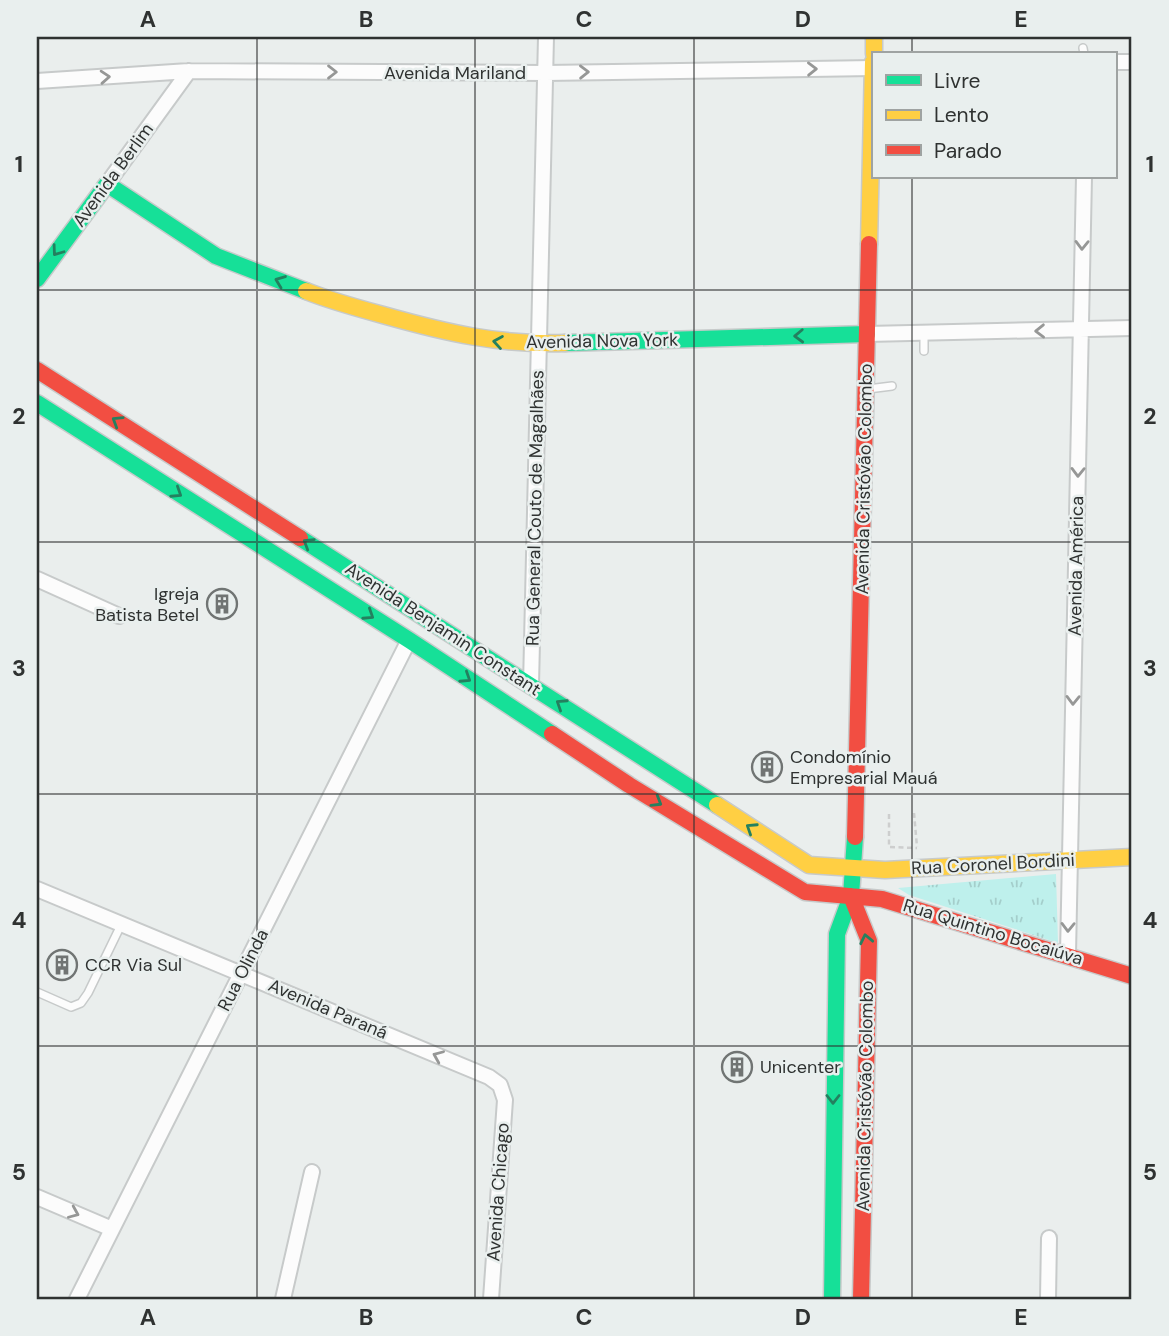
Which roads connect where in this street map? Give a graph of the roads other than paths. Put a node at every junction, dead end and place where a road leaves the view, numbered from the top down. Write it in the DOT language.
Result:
graph roads {
  1 [pos="547,37"];
  2 [pos="872,68"];
  3 [pos="190,71"];
  4 [pos="546,73"];
  5 [pos="37,81"];
  6 [pos="872,112"];
  7 [pos="1084,178"];
  8 [pos="107,184"];
  9 [pos="37,279"];
  10 [pos="1132,328"];
  11 [pos="1081,330"];
  12 [pos="867,334"];
  13 [pos="924,334"];
  14 [pos="538,344"];
  15 [pos="923,351"];
  16 [pos="37,370"];
  17 [pos="892,386"];
  18 [pos="866,389"];
  19 [pos="37,403"];
  20 [pos="37,579"];
  21 [pos="119,616"];
  22 [pos="409,640"];
  23 [pos="531,685"];
  24 [pos="1132,857"];
  25 [pos="1070,860"];
  26 [pos="854,869"];
  27 [pos="37,889"];
  28 [pos="851,896"];
  29 [pos="121,924"];
  30 [pos="1068,954"];
  31 [pos="242,973"];
  32 [pos="1132,976"];
  33 [pos="37,992"];
  34 [pos="500,1085"];
  35 [pos="312,1172"];
  36 [pos="37,1197"];
  37 [pos="112,1229"];
  38 [pos="1049,1238"];
  39 [pos="77,1299"];
  40 [pos="283,1299"];
  41 [pos="491,1299"];
  42 [pos="832,1299"];
  43 [pos="861,1299"];
  44 [pos="1048,1299"];
  1 -- 4 [label="street, Rua General Couto de Magalhães"];
  4 -- 2 [label="street, Avenida Mariland, one-way"];
  3 -- 4 [label="street, Avenida Mariland, one-way"];
  5 -- 3 [label="street, Avenida Mariland, one-way"];
  3 -- 8 [label="street, Avenida Berlim"];
  4 -- 14 [label="street, Rua General Couto de Magalhães"];
  6 -- 12 [label="main road, Avenida Cristóvão Colombo"];
  7 -- 11 [label="street, Avenida América, one-way"];
  8 -- 9 [label="main road, Avenida Berlim, one-way"];
  14 -- 8 [label="main road, Avenida Nova York, one-way"];
  10 -- 11 [label="street, Avenida Nova York"];
  11 -- 13 [label="street, Avenida Nova York, one-way"];
  11 -- 25 [label="street, Avenida América, one-way"];
  12 -- 13 [label="street, Avenida Nova York"];
  12 -- 14 [label="main road, Avenida Nova York, one-way"];
  12 -- 18 [label="main road, Avenida Cristóvão Colombo"];
  13 -- 15 [label="lane"];
  14 -- 23 [label="street, Rua General Couto de Magalhães"];
  23 -- 16 [label="main road, Avenida Benjamin Constant, one-way"];
  17 -- 18 [label="lane"];
  18 -- 26 [label="main road, Avenida Cristóvão Colombo"];
  19 -- 22 [label="main road, Avenida Benjamin Constant, one-way"];
  20 -- 21 [label="street"];
  22 -- 28 [label="main road, Avenida Benjamin Constant, one-way"];
  22 -- 31 [label="street, Rua Olinda"];
  26 -- 23 [label="main road, Avenida Benjamin Constant, one-way"];
  24 -- 25 [label="main road, Rua Coronel Bordini"];
  25 -- 26 [label="main road, Rua Coronel Bordini"];
  25 -- 30 [label="street, Avenida América, one-way"];
  26 -- 28 [label="main road, Avenida Cristóvão Colombo"];
  27 -- 29 [label="street, Avenida Paraná"];
  28 -- 30 [label="main road, Rua Quintino Bocaiúva"];
  28 -- 42 [label="main road, Avenida Cristóvão Colombo, one-way"];
  43 -- 28 [label="main road, Avenida Cristóvão Colombo, one-way"];
  29 -- 31 [label="street, Avenida Paraná"];
  29 -- 33 [label="lane"];
  30 -- 32 [label="main road, Rua Quintino Bocaiúva"];
  34 -- 31 [label="street, Avenida Paraná, one-way"];
  31 -- 37 [label="street, Rua Olinda"];
  34 -- 41 [label="street, Avenida Chicago"];
  35 -- 40 [label="street"];
  36 -- 37 [label="street, one-way"];
  37 -- 39 [label="street, Rua Olinda"];
  38 -- 44 [label="street"];
}
